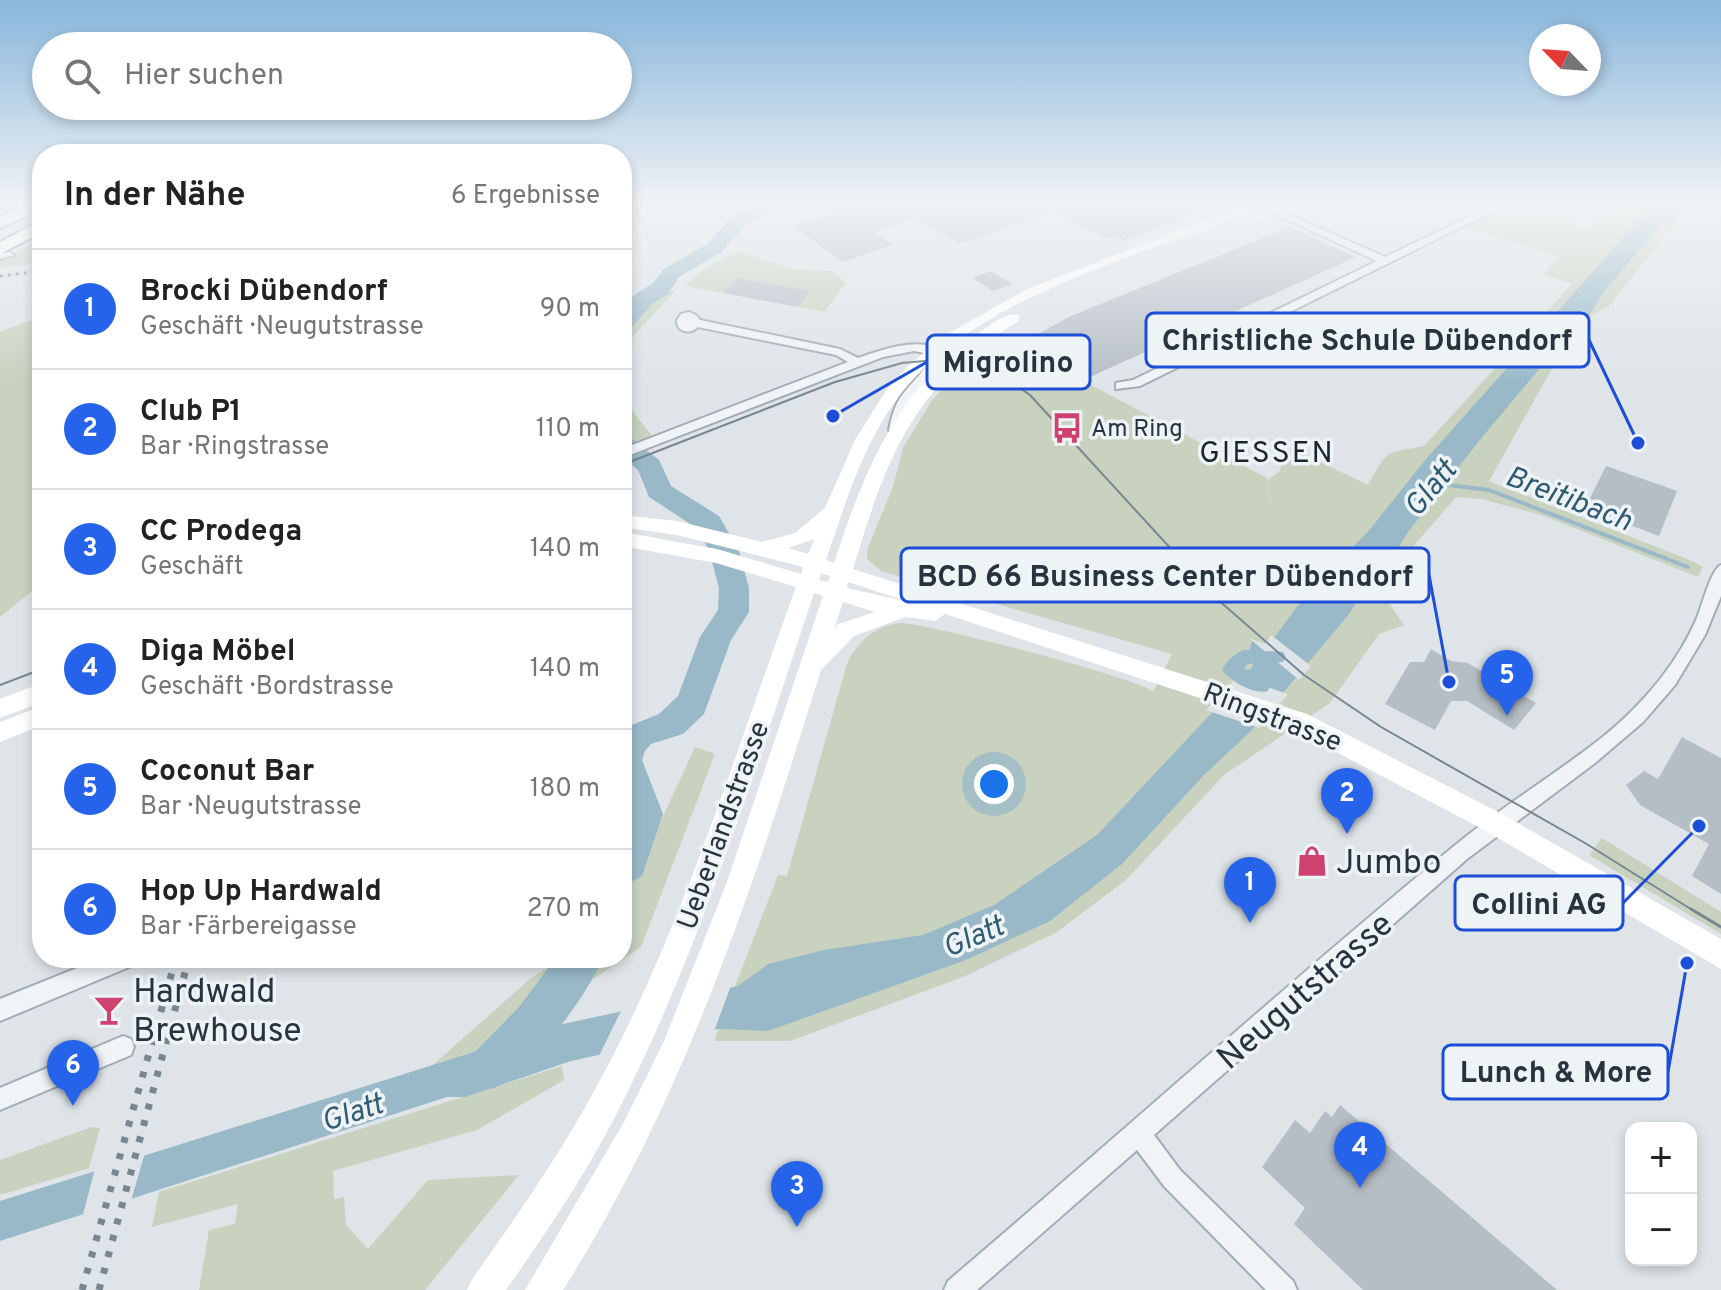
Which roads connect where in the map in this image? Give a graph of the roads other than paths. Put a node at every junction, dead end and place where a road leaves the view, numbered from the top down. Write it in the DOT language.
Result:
graph roads {
  1 [pos="1115,264"];
  2 [pos="1131,264"];
  3 [pos="1378,264"];
  4 [pos="696,323"];
  5 [pos="934,351"];
  6 [pos="858,363"];
  7 [pos="1120,386"];
  8 [pos="895,430"];
  9 [pos="632,450"];
  10 [pos="834,509"];
  11 [pos="632,522"];
  12 [pos="632,541"];
  13 [pos="767,554"];
  14 [pos="1721,570"];
  15 [pos="812,573"];
  16 [pos="838,582"];
  17 [pos="903,610"];
  18 [pos="972,617"];
  19 [pos="808,676"];
  20 [pos="32,696"];
  21 [pos="0,709"];
  22 [pos="32,719"];
  23 [pos="0,732"];
  24 [pos="1495,823"];
  25 [pos="1721,955"];
  26 [pos="103,968"];
  27 [pos="0,1010"];
  28 [pos="123,1047"];
  29 [pos="0,1099"];
  30 [pos="1139,1134"];
  31 [pos="485,1290"];
  32 [pos="543,1290"];
  33 [pos="957,1290"];
  34 [pos="1284,1290"];
  1 -- 5 [label="main road, Ueberlandstrasse"];
  2 -- 8 [label="main road, Ueberlandstrasse"];
  3 -- 7 [label="street"];
  4 -- 6 [label="street"];
  5 -- 6 [label="street"];
  5 -- 8 [label="street, Ueberlandstrasse"];
  5 -- 10 [label="main road, Ueberlandstrasse"];
  6 -- 9 [label="street"];
  8 -- 16 [label="main road, Ueberlandstrasse"];
  10 -- 13 [label="main road"];
  10 -- 15 [label="main road, Ueberlandstrasse"];
  11 -- 13 [label="main road"];
  12 -- 13 [label="main road"];
  13 -- 15 [label="main road"];
  14 -- 24 [label="street, Neugutstrasse"];
  15 -- 16 [label="main road, Ringstrasse"];
  15 -- 31 [label="main road, Ueberlandstrasse"];
  16 -- 17 [label="main road, Ringstrasse"];
  16 -- 18 [label="main road, Ringstrasse"];
  16 -- 19 [label="main road, Ueberlandstrasse"];
  17 -- 18 [label="main road, Ringstrasse"];
  17 -- 19 [label="main road"];
  18 -- 24 [label="main road, Ringstrasse"];
  19 -- 32 [label="main road, Ueberlandstrasse"];
  20 -- 21 [label="main road"];
  22 -- 23 [label="main road"];
  24 -- 25 [label="main road, Ringstrasse"];
  24 -- 30 [label="street, Neugutstrasse"];
  26 -- 27 [label="street"];
  28 -- 29 [label="street"];
  30 -- 33 [label="street, Neugutstrasse"];
  30 -- 34 [label="street"];
}
